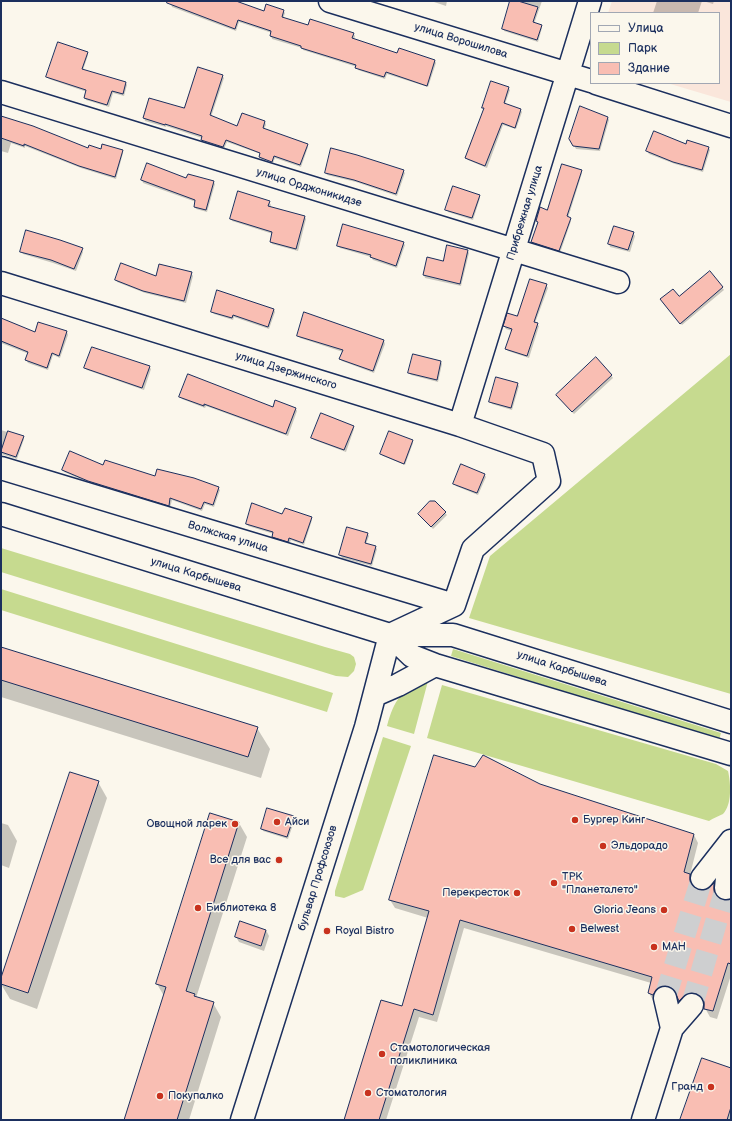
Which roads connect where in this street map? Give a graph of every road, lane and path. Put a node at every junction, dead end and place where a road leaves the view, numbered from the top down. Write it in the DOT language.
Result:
graph roads {
  1 [pos="330,1"];
  2 [pos="590,1"];
  3 [pos="568,74"];
  4 [pos="590,81"];
  5 [pos="599,84"];
  6 [pos="1,92"];
  7 [pos="731,126"];
  8 [pos="514,250"];
  9 [pos="618,282"];
  10 [pos="1,283"];
  11 [pos="460,425"];
  12 [pos="1,468"];
  13 [pos="1,514"];
  14 [pos="454,605"];
  15 [pos="390,635"];
  16 [pos="435,665"];
  17 [pos="375,695"];
  18 [pos="731,722"];
  19 [pos="731,754"];
  20 [pos="731,841"];
  21 [pos="702,878"];
  22 [pos="726,888"];
  23 [pos="665,998"];
  24 [pos="692,1005"];
  25 [pos="672,1028"];
  26 [pos="242,1120"];
  27 [pos="643,1120"];
  1 -- 3 [label="street, улица Ворошилова"];
  2 -- 3 [label="street, Прибрежная улица"];
  3 -- 4 [label="street, улица Ворошилова"];
  3 -- 8 [label="street, Прибрежная улица"];
  5 -- 7 [label="street"];
  6 -- 8 [label="street, улица Орджоникидзе"];
  8 -- 9 [label="street, улица Орджоникидзе"];
  8 -- 11 [label="street, Прибрежная улица"];
  10 -- 11 [label="street, улица Дзержинского"];
  11 -- 14 [label="street, улица Дзержинского"];
  12 -- 14 [label="street, Волжская улица"];
  13 -- 15 [label="street, улица Карбышева"];
  14 -- 15 [label="street"];
  15 -- 16 [label="street, улица Карбышева"];
  15 -- 17 [label="street, бульвар Профсоюзов"];
  15 -- 18 [label="street, улица Карбышева"];
  16 -- 17 [label="street"];
  16 -- 19 [label="street, улица Карбышева"];
  17 -- 26 [label="street, бульвар Профсоюзов"];
  20 -- 21 [label="street"];
  20 -- 22 [label="street"];
  23 -- 25 [label="street"];
  24 -- 25 [label="street"];
  25 -- 27 [label="street"];
}
